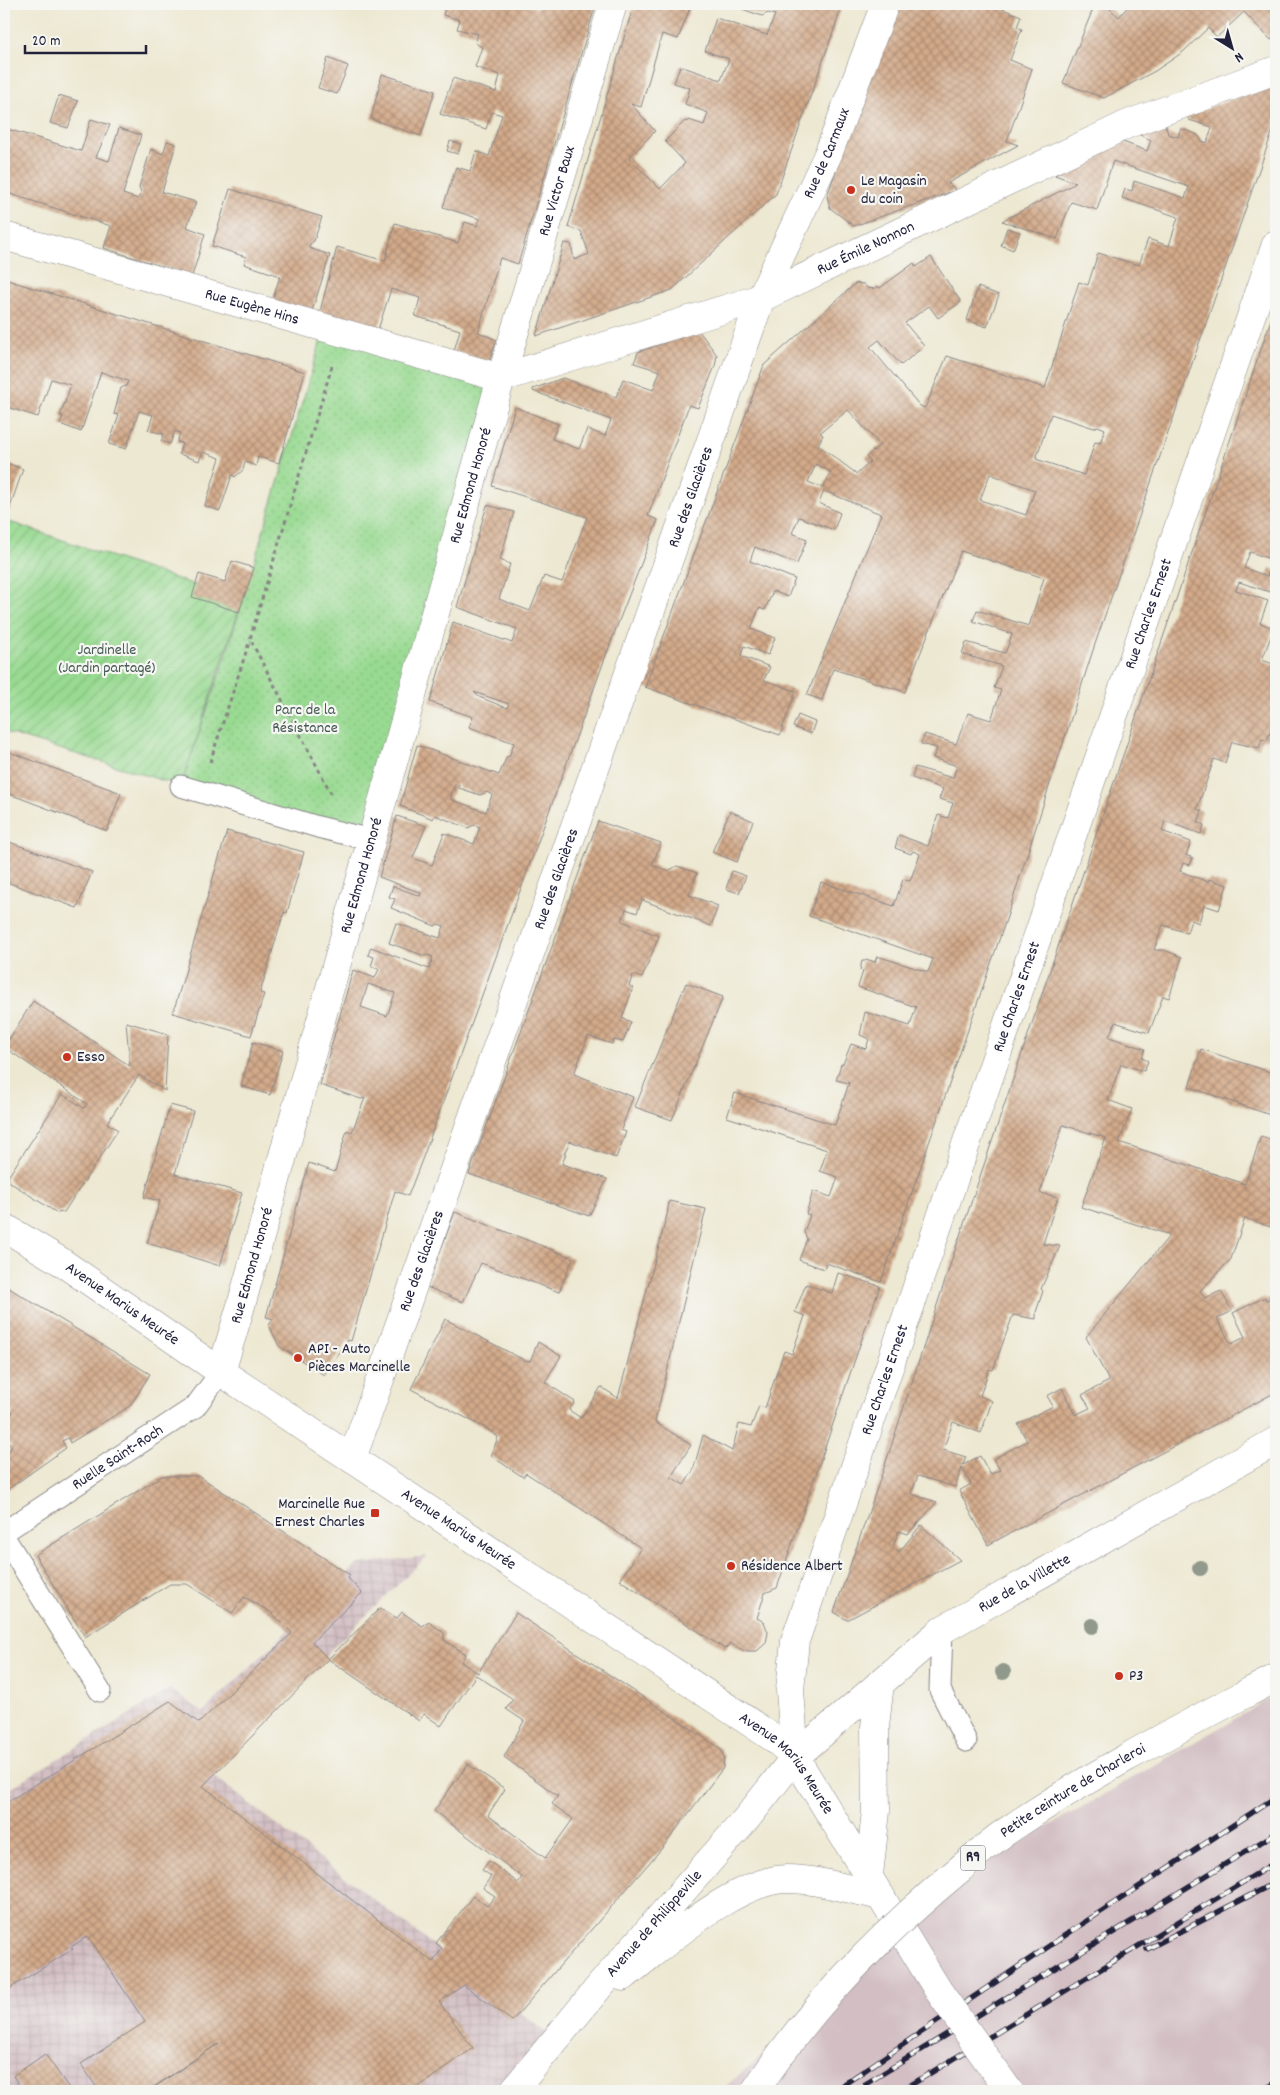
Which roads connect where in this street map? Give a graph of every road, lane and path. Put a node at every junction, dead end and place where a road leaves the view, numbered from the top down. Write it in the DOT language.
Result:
graph roads {
  1 [pos="613,4"];
  2 [pos="885,4"];
  3 [pos="1276,70"];
  4 [pos="4,236"];
  5 [pos="1276,244"];
  6 [pos="761,298"];
  7 [pos="342,332"];
  8 [pos="500,378"];
  9 [pos="250,639"];
  10 [pos="181,786"];
  11 [pos="201,792"];
  12 [pos="362,838"];
  13 [pos="4,1227"];
  14 [pos="221,1372"];
  15 [pos="1276,1441"];
  16 [pos="352,1459"];
  17 [pos="4,1532"];
  18 [pos="4,1537"];
  19 [pos="942,1630"];
  20 [pos="1276,1678"];
  21 [pos="880,1683"];
  22 [pos="100,1691"];
  23 [pos="966,1741"];
  24 [pos="795,1757"];
  25 [pos="875,1886"];
  26 [pos="577,2014"];
  27 [pos="513,2091"];
  28 [pos="755,2091"];
  29 [pos="1009,2091"];
  1 -- 8 [label="main road, Rue Victor Baux"];
  2 -- 6 [label="main road, Rue de Carmaux"];
  3 -- 6 [label="main road, Rue Émile Nonnon"];
  4 -- 7 [label="main road, Rue Eugène Hins"];
  5 -- 24 [label="main road, Rue Charles Ernest"];
  6 -- 8 [label="main road, Rue Émile Nonnon"];
  6 -- 16 [label="main road, Rue des Glacières"];
  7 -- 8 [label="main road, Rue Eugène Hins"];
  7 -- 9 [label="path"];
  8 -- 12 [label="main road, Rue Edmond Honoré"];
  9 -- 11 [label="path"];
  9 -- 12 [label="path"];
  10 -- 11 [label="lane"];
  11 -- 12 [label="lane"];
  12 -- 14 [label="main road, Rue Edmond Honoré"];
  13 -- 14 [label="main road, Avenue Marius Meurée"];
  14 -- 16 [label="main road, Avenue Marius Meurée"];
  14 -- 17 [label="lane, Ruelle Saint-Roch"];
  15 -- 19 [label="main road, Rue de la Villette"];
  16 -- 24 [label="main road, Avenue Marius Meurée"];
  18 -- 22 [label="lane"];
  19 -- 21 [label="main road, Rue de la Villette"];
  19 -- 23 [label="lane"];
  20 -- 28 [label="main road, Petite ceinture de Charleroi / R9, bridge"];
  21 -- 24 [label="main road, Rue de la Villette"];
  21 -- 25 [label="main road"];
  24 -- 25 [label="main road, Avenue Marius Meurée"];
  24 -- 26 [label="main road, Avenue de Philippeville"];
  25 -- 26 [label="main road"];
  25 -- 29 [label="main road, Avenue Marius Meurée, bridge"];
  26 -- 27 [label="main road, Avenue de Philippeville"];
}
